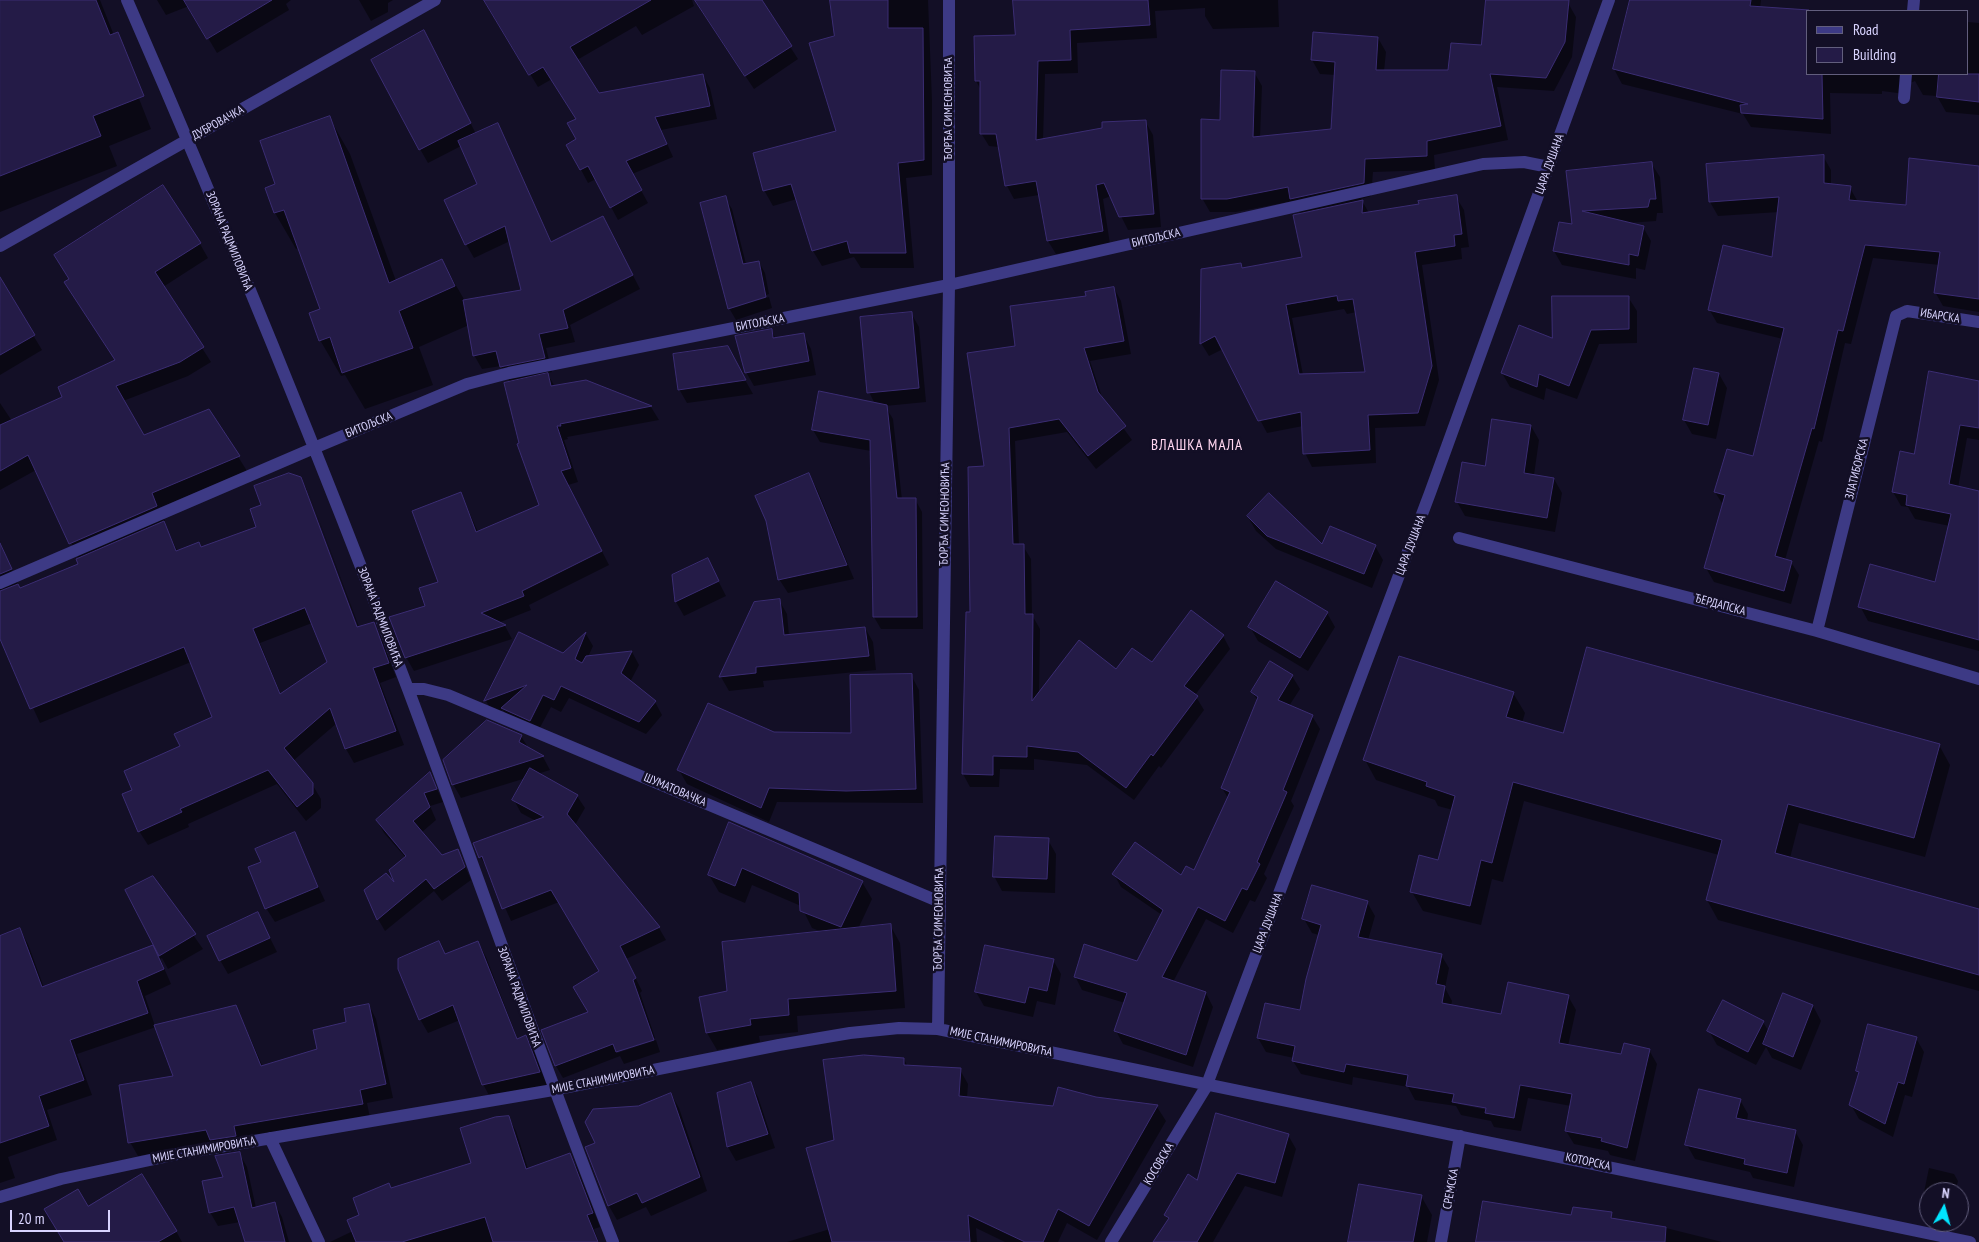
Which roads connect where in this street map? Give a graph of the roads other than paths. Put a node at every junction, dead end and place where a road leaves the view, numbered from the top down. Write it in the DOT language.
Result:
graph roads {
  1 [pos="127,0"];
  2 [pos="435,0"];
  3 [pos="949,0"];
  4 [pos="1609,0"];
  5 [pos="1906,75"];
  6 [pos="1904,98"];
  7 [pos="188,140"];
  8 [pos="1549,167"];
  9 [pos="0,246"];
  10 [pos="949,285"];
  11 [pos="1902,312"];
  12 [pos="1979,322"];
  13 [pos="314,448"];
  14 [pos="1459,538"];
  15 [pos="0,583"];
  16 [pos="1817,631"];
  17 [pos="1979,679"];
  18 [pos="408,689"];
  19 [pos="940,902"];
  20 [pos="938,1029"];
  21 [pos="1206,1087"];
  22 [pos="553,1090"];
  23 [pos="1460,1136"];
  24 [pos="270,1138"];
  25 [pos="0,1197"];
  26 [pos="319,1242"];
  27 [pos="613,1242"];
  28 [pos="1111,1242"];
  29 [pos="1441,1242"];
  30 [pos="1970,1242"];
  1 -- 7 [label="street, ЗОРАНА РАДМИЛОВИЋА"];
  2 -- 7 [label="street, ДУБРОВАЧКА"];
  3 -- 10 [label="street, ЂОРЂА СИМЕОНОВИЋА"];
  4 -- 8 [label="street, ЦАРА ДУШАНА"];
  5 -- 6 [label="street"];
  7 -- 9 [label="street, ДУБРОВАЧКА"];
  7 -- 13 [label="street, ЗОРАНА РАДМИЛОВИЋА"];
  8 -- 10 [label="street, БИТОЉСКА"];
  8 -- 21 [label="street, ЦАРА ДУШАНА"];
  10 -- 13 [label="street, БИТОЉСКА"];
  10 -- 19 [label="street, ЂОРЂА СИМЕОНОВИЋА"];
  11 -- 12 [label="street, ИБАРСКА"];
  11 -- 16 [label="street, ЗЛАТИБОРСКА"];
  13 -- 15 [label="street, БИТОЉСКА"];
  13 -- 18 [label="street, ЗОРАНА РАДМИЛОВИЋА"];
  14 -- 16 [label="street, ЂЕРДАПСКА"];
  16 -- 17 [label="street, ЂЕРДАПСКА"];
  18 -- 19 [label="street, ШУМАТОВАЧКА"];
  18 -- 22 [label="street, ЗОРАНА РАДМИЛОВИЋА"];
  19 -- 20 [label="street, ЂОРЂА СИМЕОНОВИЋА"];
  20 -- 21 [label="street, МИЈЕ СТАНИМИРОВИЋА"];
  20 -- 22 [label="street, МИЈЕ СТАНИМИРОВИЋА"];
  21 -- 23 [label="street, КОТОРСКА"];
  21 -- 28 [label="street, КОСОВСКА"];
  22 -- 24 [label="street, МИЈЕ СТАНИМИРОВИЋА"];
  22 -- 27 [label="street, ЗОРАНА РАДМИЛОВИЋА"];
  23 -- 29 [label="street, СРЕМСКА"];
  23 -- 30 [label="street, КОТОРСКА"];
  24 -- 25 [label="street, МИЈЕ СТАНИМИРОВИЋА"];
  24 -- 26 [label="street"];
}
